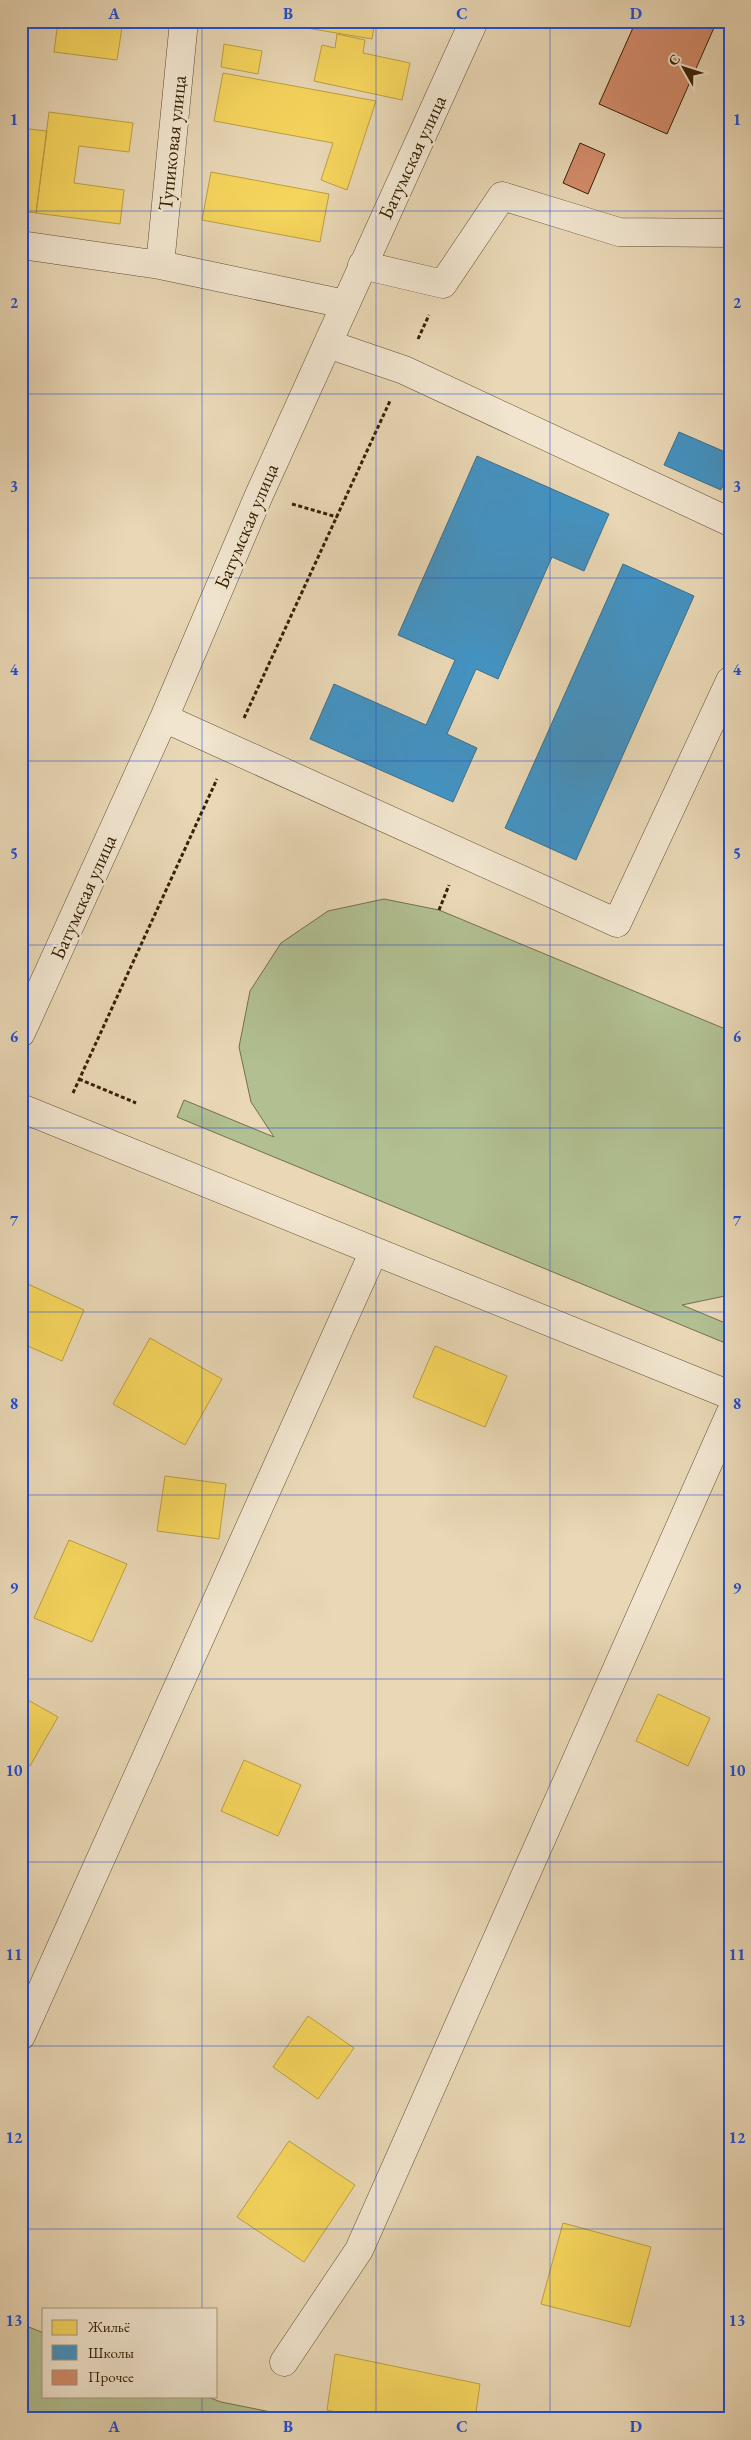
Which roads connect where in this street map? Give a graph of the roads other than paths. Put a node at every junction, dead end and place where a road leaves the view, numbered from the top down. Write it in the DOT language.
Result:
graph roads {
  1 [pos="184,21"];
  2 [pos="474,21"];
  3 [pos="730,233"];
  4 [pos="21,246"];
  5 [pos="160,265"];
  6 [pos="362,266"];
  7 [pos="345,304"];
  8 [pos="328,344"];
  9 [pos="730,522"];
  10 [pos="730,681"];
  11 [pos="164,718"];
  12 [pos="21,1033"];
  13 [pos="21,1108"];
  14 [pos="374,1251"];
  15 [pos="730,1395"];
  16 [pos="730,1414"];
  17 [pos="21,2036"];
  18 [pos="284,2362"];
  1 -- 5 [label="street, Тупиковая улица"];
  2 -- 6 [label="street, Батумская улица"];
  3 -- 6 [label="street"];
  4 -- 5 [label="street"];
  5 -- 7 [label="street"];
  6 -- 7 [label="street, Батумская улица"];
  7 -- 8 [label="street, Батумская улица"];
  8 -- 9 [label="street"];
  8 -- 11 [label="street, Батумская улица"];
  10 -- 11 [label="street"];
  11 -- 12 [label="street, Батумская улица"];
  13 -- 14 [label="street"];
  14 -- 15 [label="street"];
  14 -- 17 [label="street"];
  16 -- 18 [label="street"];
}
